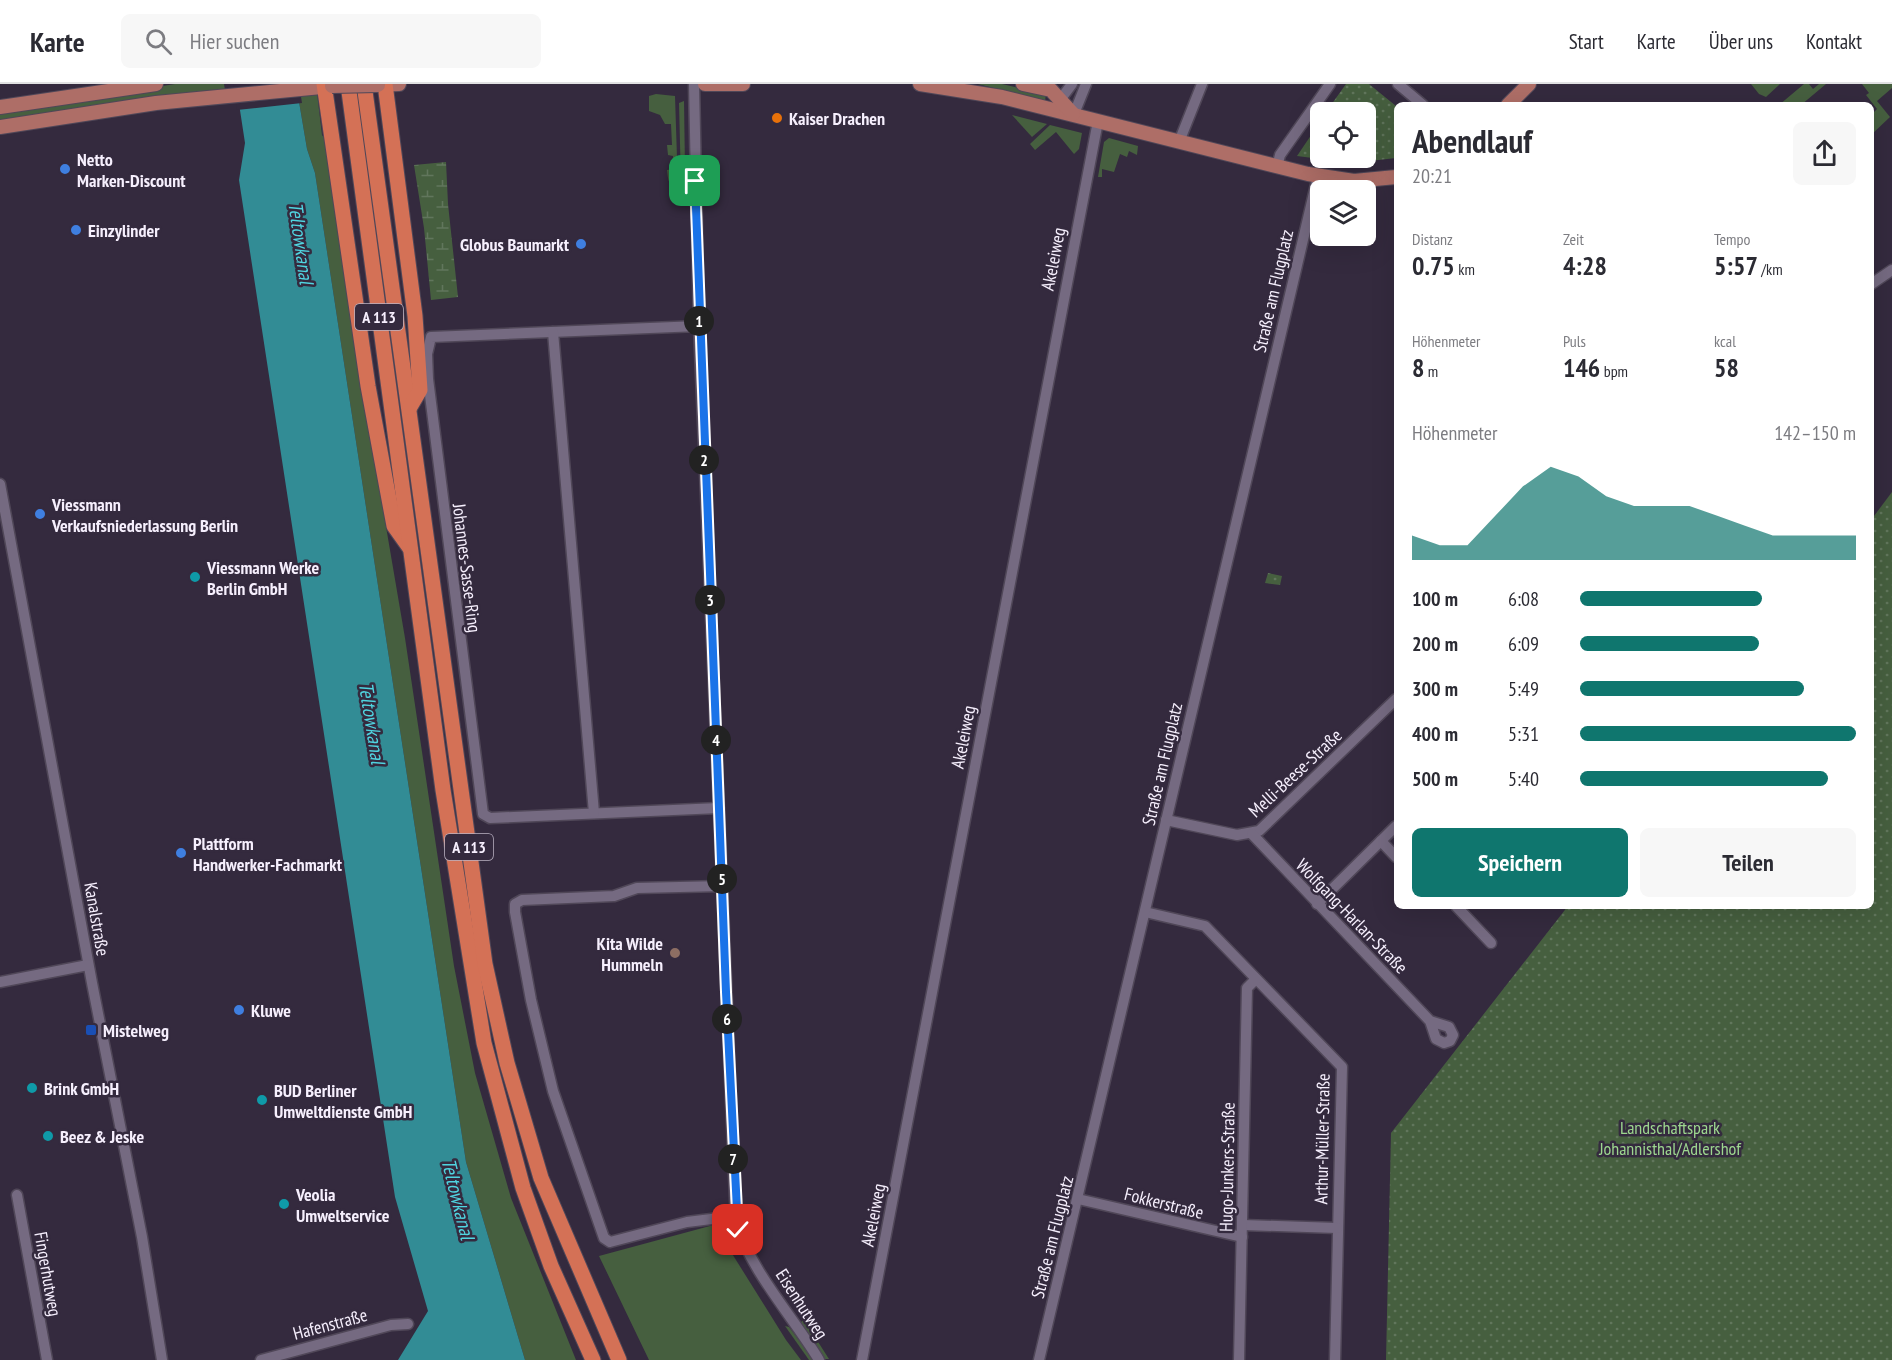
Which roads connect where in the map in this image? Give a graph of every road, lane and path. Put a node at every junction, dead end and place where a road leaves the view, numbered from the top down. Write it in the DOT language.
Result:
graph roads {
  1 [pos="156,84"];
  2 [pos="348,84"];
  3 [pos="378,84"];
  4 [pos="399,84"];
  5 [pos="694,84"];
  6 [pos="705,84"];
  7 [pos="743,84"];
  8 [pos="920,84"];
  9 [pos="1023,84"];
  10 [pos="1072,84"];
  11 [pos="1086,84"];
  12 [pos="1202,84"];
  13 [pos="1330,84"];
  14 [pos="1398,84"];
  15 [pos="1529,84"];
  16 [pos="322,86"];
  17 [pos="1060,100"];
  18 [pos="1419,102"];
  19 [pos="1511,102"];
  20 [pos="0,107"];
  21 [pos="1074,114"];
  22 [pos="1098,121"];
  23 [pos="0,127"];
  24 [pos="1179,142"];
  25 [pos="1277,167"];
  26 [pos="1318,176"];
  27 [pos="1394,177"];
  28 [pos="1892,270"];
  29 [pos="1874,282"];
  30 [pos="699,326"];
  31 [pos="553,332"];
  32 [pos="410,407"];
  33 [pos="0,484"];
  34 [pos="411,549"];
  35 [pos="1394,701"];
  36 [pos="719,808"];
  37 [pos="594,813"];
  38 [pos="1166,820"];
  39 [pos="1394,828"];
  40 [pos="1252,834"];
  41 [pos="1381,841"];
  42 [pos="1394,855"];
  43 [pos="722,886"];
  44 [pos="1317,904"];
  45 [pos="1459,909"];
  46 [pos="1146,912"];
  47 [pos="1491,943"];
  48 [pos="88,965"];
  49 [pos="1256,979"];
  50 [pos="0,982"];
  51 [pos="1430,1021"];
  52 [pos="17,1195"];
  53 [pos="1078,1199"];
  54 [pos="736,1216"];
  55 [pos="1243,1225"];
  56 [pos="1337,1228"];
  57 [pos="1242,1237"];
  58 [pos="408,1324"];
  59 [pos="47,1360"];
  60 [pos="162,1360"];
  61 [pos="261,1360"];
  62 [pos="593,1360"];
  63 [pos="619,1360"];
  64 [pos="819,1360"];
  65 [pos="862,1360"];
  66 [pos="1039,1360"];
  67 [pos="1239,1360"];
  68 [pos="1335,1360"];
  1 -- 20 [label="main road"];
  2 -- 34 [label="highway, A 113"];
  3 -- 4 [label="main road"];
  3 -- 16 [label="main road, bridge"];
  3 -- 32 [label="highway, A 113"];
  3 -- 32 [label="highway"];
  5 -- 30 [label="street, Eisenhutweg"];
  6 -- 7 [label="main road"];
  8 -- 21 [label="main road"];
  9 -- 17 [label="main road"];
  10 -- 17 [label="street"];
  11 -- 21 [label="street"];
  12 -- 24 [label="street"];
  13 -- 25 [label="street"];
  14 -- 18 [label="street"];
  15 -- 19 [label="main road"];
  16 -- 23 [label="main road"];
  16 -- 34 [label="highway"];
  17 -- 21 [label="main road"];
  21 -- 22 [label="main road"];
  22 -- 24 [label="main road"];
  22 -- 65 [label="street, Akeleiweg"];
  24 -- 25 [label="main road"];
  25 -- 26 [label="main road"];
  26 -- 27 [label="main road"];
  26 -- 38 [label="street, Straße am Flugplatz"];
  28 -- 29 [label="street"];
  30 -- 31 [label="street, Johannes-Sasse-Ring"];
  30 -- 36 [label="street, Eisenhutweg"];
  31 -- 37 [label="street"];
  31 -- 37 [label="street, Johannes-Sasse-Ring"];
  32 -- 63 [label="highway, A 113"];
  33 -- 48 [label="street, Kanalstraße"];
  34 -- 62 [label="highway, A 113"];
  35 -- 40 [label="street, Melli-Beese-Straße"];
  36 -- 37 [label="street, Johannes-Sasse-Ring"];
  36 -- 43 [label="street, Eisenhutweg"];
  38 -- 40 [label="street, Melli-Beese-Straße"];
  38 -- 46 [label="street, Straße am Flugplatz"];
  39 -- 41 [label="street"];
  40 -- 44 [label="street, Wolfgang-Harlan-Straße"];
  41 -- 42 [label="street"];
  41 -- 44 [label="street"];
  43 -- 54 [label="street, Eisenhutweg"];
  43 -- 54 [label="street"];
  44 -- 51 [label="street, Wolfgang-Harlan-Straße"];
  45 -- 47 [label="street"];
  46 -- 49 [label="street, Arthur-Müller-Straße"];
  46 -- 53 [label="street, Straße am Flugplatz"];
  48 -- 50 [label="street"];
  48 -- 60 [label="street, Kanalstraße"];
  49 -- 55 [label="street, Hugo-Junkers-Straße"];
  49 -- 56 [label="street, Arthur-Müller-Straße"];
  52 -- 59 [label="street, Fingerhutweg"];
  53 -- 57 [label="street, Fokkerstraße"];
  53 -- 66 [label="street, Straße am Flugplatz"];
  54 -- 64 [label="street, Eisenhutweg"];
  55 -- 56 [label="street"];
  55 -- 57 [label="street, Hugo-Junkers-Straße"];
  56 -- 68 [label="street, Arthur-Müller-Straße"];
  57 -- 67 [label="street, Hugo-Junkers-Straße"];
  58 -- 61 [label="street, Hafenstraße"];
}
